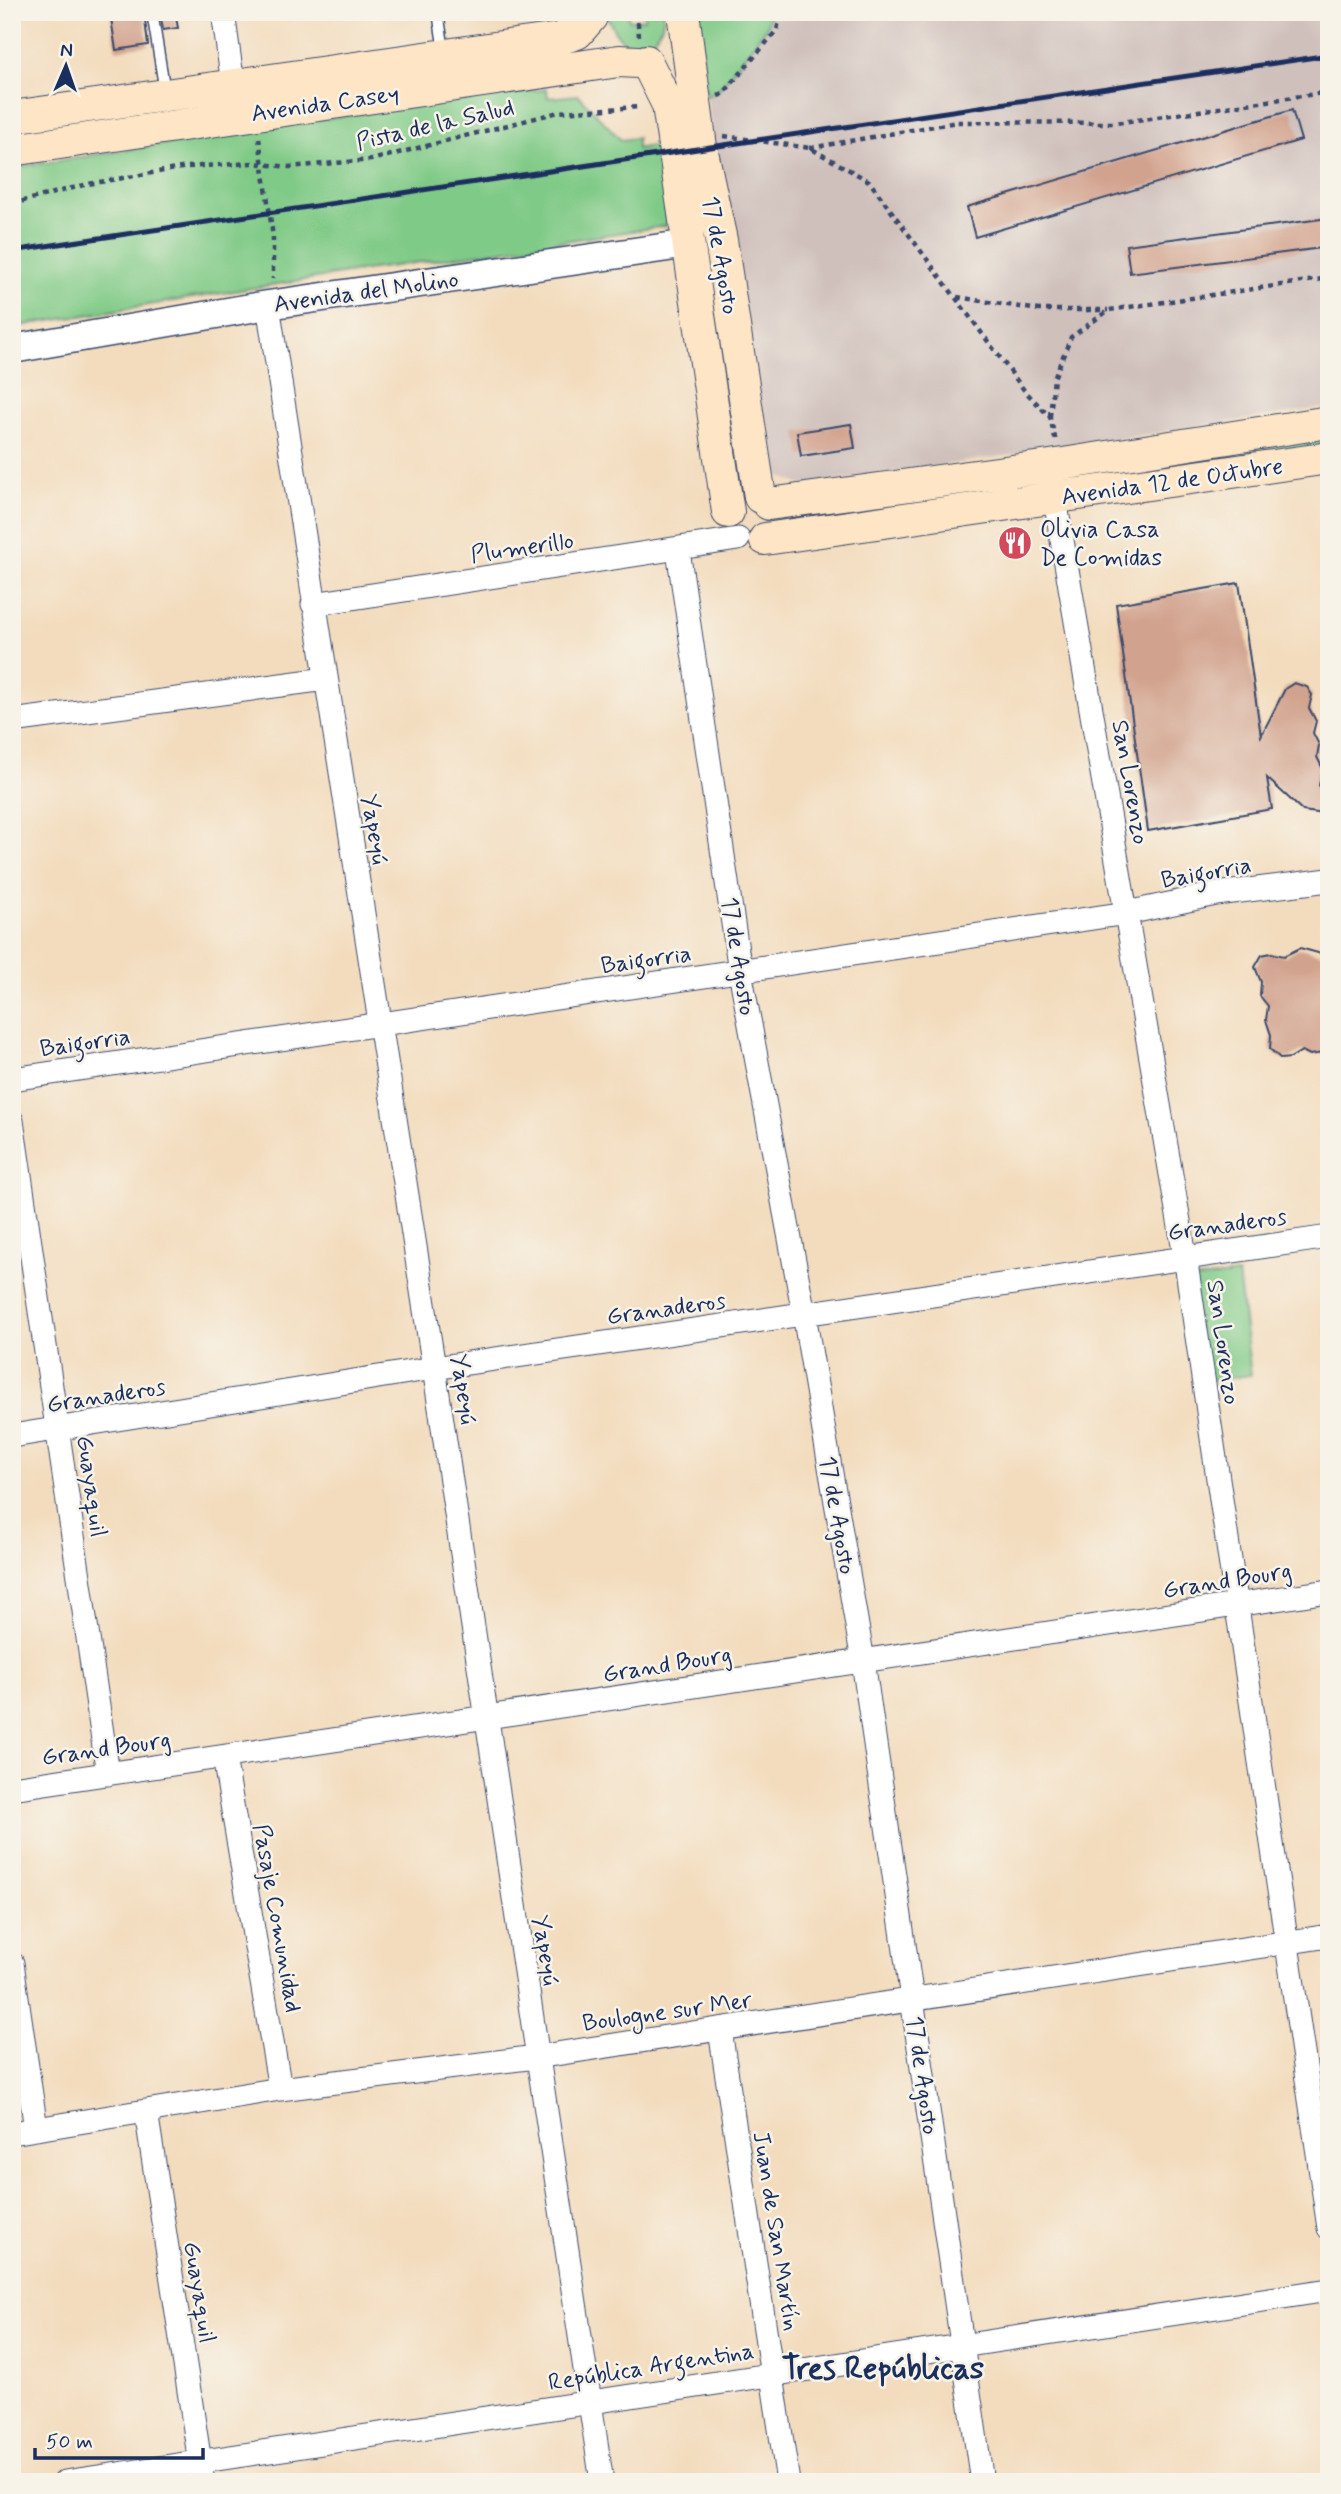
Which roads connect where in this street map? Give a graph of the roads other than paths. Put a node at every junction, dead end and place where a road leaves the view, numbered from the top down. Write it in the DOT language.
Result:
graph roads {
  1 [pos="152,12"];
  2 [pos="223,12"];
  3 [pos="438,12"];
  4 [pos="682,12"];
  5 [pos="591,15"];
  6 [pos="445,55"];
  7 [pos="642,61"];
  8 [pos="234,85"];
  9 [pos="165,95"];
  10 [pos="682,104"];
  11 [pos="236,116"];
  12 [pos="12,117"];
  13 [pos="12,150"];
  14 [pos="721,240"];
  15 [pos="689,244"];
  16 [pos="268,305"];
  17 [pos="12,349"];
  18 [pos="1329,422"];
  19 [pos="1329,458"];
  20 [pos="1056,465"];
  21 [pos="1054,498"];
  22 [pos="764,500"];
  23 [pos="744,530"];
  24 [pos="678,550"];
  25 [pos="313,604"];
  26 [pos="326,678"];
  27 [pos="12,721"];
  28 [pos="1329,880"];
  29 [pos="1127,913"];
  30 [pos="740,971"];
  31 [pos="379,1025"];
  32 [pos="12,1079"];
  33 [pos="12,1121"];
  34 [pos="1329,1237"];
  35 [pos="1185,1256"];
  36 [pos="804,1314"];
  37 [pos="434,1368"];
  38 [pos="57,1429"];
  39 [pos="12,1436"];
  40 [pos="1329,1591"];
  41 [pos="1237,1605"];
  42 [pos="863,1661"];
  43 [pos="485,1718"];
  44 [pos="224,1757"];
  45 [pos="108,1774"];
  46 [pos="12,1788"];
  47 [pos="1329,1936"];
  48 [pos="1287,1942"];
  49 [pos="12,1963"];
  50 [pos="912,2001"];
  51 [pos="720,2030"];
  52 [pos="536,2057"];
  53 [pos="280,2089"];
  54 [pos="146,2111"];
  55 [pos="36,2129"];
  56 [pos="12,2133"];
  57 [pos="1329,2228"];
  58 [pos="1329,2290"];
  59 [pos="962,2345"];
  60 [pos="772,2374"];
  61 [pos="590,2402"];
  62 [pos="201,2471"];
  63 [pos="65,2482"];
  64 [pos="601,2482"];
  65 [pos="788,2482"];
  66 [pos="982,2482"];
  1 -- 9 [label="lane"];
  2 -- 8 [label="street"];
  3 -- 6 [label="lane"];
  4 -- 7 [label="main road"];
  4 -- 10 [label="main road, 17 de Agosto"];
  5 -- 6 [label="main road, Avenida Casey"];
  5 -- 7 [label="main road"];
  6 -- 8 [label="main road, Avenida Casey"];
  7 -- 10 [label="main road, 17 de Agosto"];
  7 -- 11 [label="main road, Avenida Casey"];
  8 -- 9 [label="main road, Avenida Casey"];
  8 -- 11 [label="street"];
  9 -- 12 [label="main road, Avenida Casey"];
  10 -- 14 [label="main road, 17 de Agosto"];
  10 -- 15 [label="main road, 17 de Agosto"];
  11 -- 13 [label="main road, Avenida Casey"];
  14 -- 15 [label="main road, Avenida del Molino"];
  14 -- 22 [label="main road, 17 de Agosto"];
  15 -- 16 [label="street, Avenida del Molino"];
  15 -- 23 [label="main road, 17 de Agosto"];
  16 -- 17 [label="street, Avenida del Molino"];
  16 -- 25 [label="street, Yapeyú"];
  18 -- 20 [label="main road, Avenida 12 de Octubre"];
  19 -- 21 [label="main road, Avenida 12 de Octubre"];
  20 -- 21 [label="street, San Lorenzo"];
  20 -- 22 [label="main road, Avenida 12 de Octubre"];
  21 -- 23 [label="main road, Avenida 12 de Octubre"];
  21 -- 29 [label="street, San Lorenzo"];
  22 -- 23 [label="main road, Avenida 12 de Octubre"];
  22 -- 23 [label="main road, 17 de Agosto"];
  23 -- 24 [label="street, Plumerillo"];
  24 -- 25 [label="street, Plumerillo"];
  24 -- 30 [label="street, 17 de Agosto"];
  25 -- 26 [label="street, Yapeyú"];
  26 -- 27 [label="street"];
  26 -- 31 [label="street, Yapeyú"];
  28 -- 29 [label="street, Baigorria"];
  29 -- 30 [label="street, Baigorria"];
  29 -- 35 [label="street, San Lorenzo"];
  30 -- 31 [label="street, Baigorria"];
  30 -- 36 [label="street, 17 de Agosto"];
  31 -- 32 [label="street, Baigorria"];
  31 -- 37 [label="street, Yapeyú"];
  33 -- 38 [label="street, Guayaquil"];
  34 -- 35 [label="street, Granaderos"];
  35 -- 36 [label="street, Granaderos"];
  35 -- 41 [label="street, San Lorenzo"];
  36 -- 37 [label="street, Granaderos"];
  36 -- 42 [label="street, 17 de Agosto"];
  37 -- 38 [label="street, Granaderos"];
  37 -- 43 [label="street, Yapeyú"];
  38 -- 39 [label="street, Granaderos"];
  38 -- 45 [label="street, Guayaquil"];
  40 -- 41 [label="street, Grand Bourg"];
  41 -- 42 [label="street, Grand Bourg"];
  41 -- 48 [label="street, San Lorenzo"];
  42 -- 43 [label="street, Grand Bourg"];
  42 -- 50 [label="street, 17 de Agosto"];
  43 -- 44 [label="street, Grand Bourg"];
  43 -- 52 [label="street, Yapeyú"];
  44 -- 45 [label="street, Grand Bourg"];
  44 -- 53 [label="street, Pasaje Comunidad"];
  45 -- 46 [label="street, Grand Bourg"];
  47 -- 48 [label="street, Boulogne sur Mer"];
  48 -- 50 [label="street, Boulogne sur Mer"];
  48 -- 57 [label="street, San Lorenzo"];
  49 -- 55 [label="street"];
  50 -- 51 [label="street, Boulogne sur Mer"];
  50 -- 59 [label="street, 17 de Agosto"];
  51 -- 52 [label="street, Boulogne sur Mer"];
  51 -- 60 [label="street, Juan de San Martín"];
  52 -- 53 [label="street, Boulogne sur Mer"];
  52 -- 61 [label="street, Yapeyú"];
  53 -- 54 [label="street, Boulogne sur Mer"];
  54 -- 55 [label="street, Boulogne sur Mer"];
  54 -- 62 [label="street, Guayaquil"];
  55 -- 56 [label="street, Boulogne sur Mer"];
  58 -- 59 [label="street, República Argentina"];
  59 -- 60 [label="street, República Argentina"];
  59 -- 66 [label="street, 17 de Agosto"];
  60 -- 61 [label="street, República Argentina"];
  60 -- 65 [label="street, Juan de San Martín"];
  61 -- 62 [label="street, República Argentina"];
  61 -- 64 [label="street, Yapeyú"];
  62 -- 63 [label="street, República Argentina"];
}
